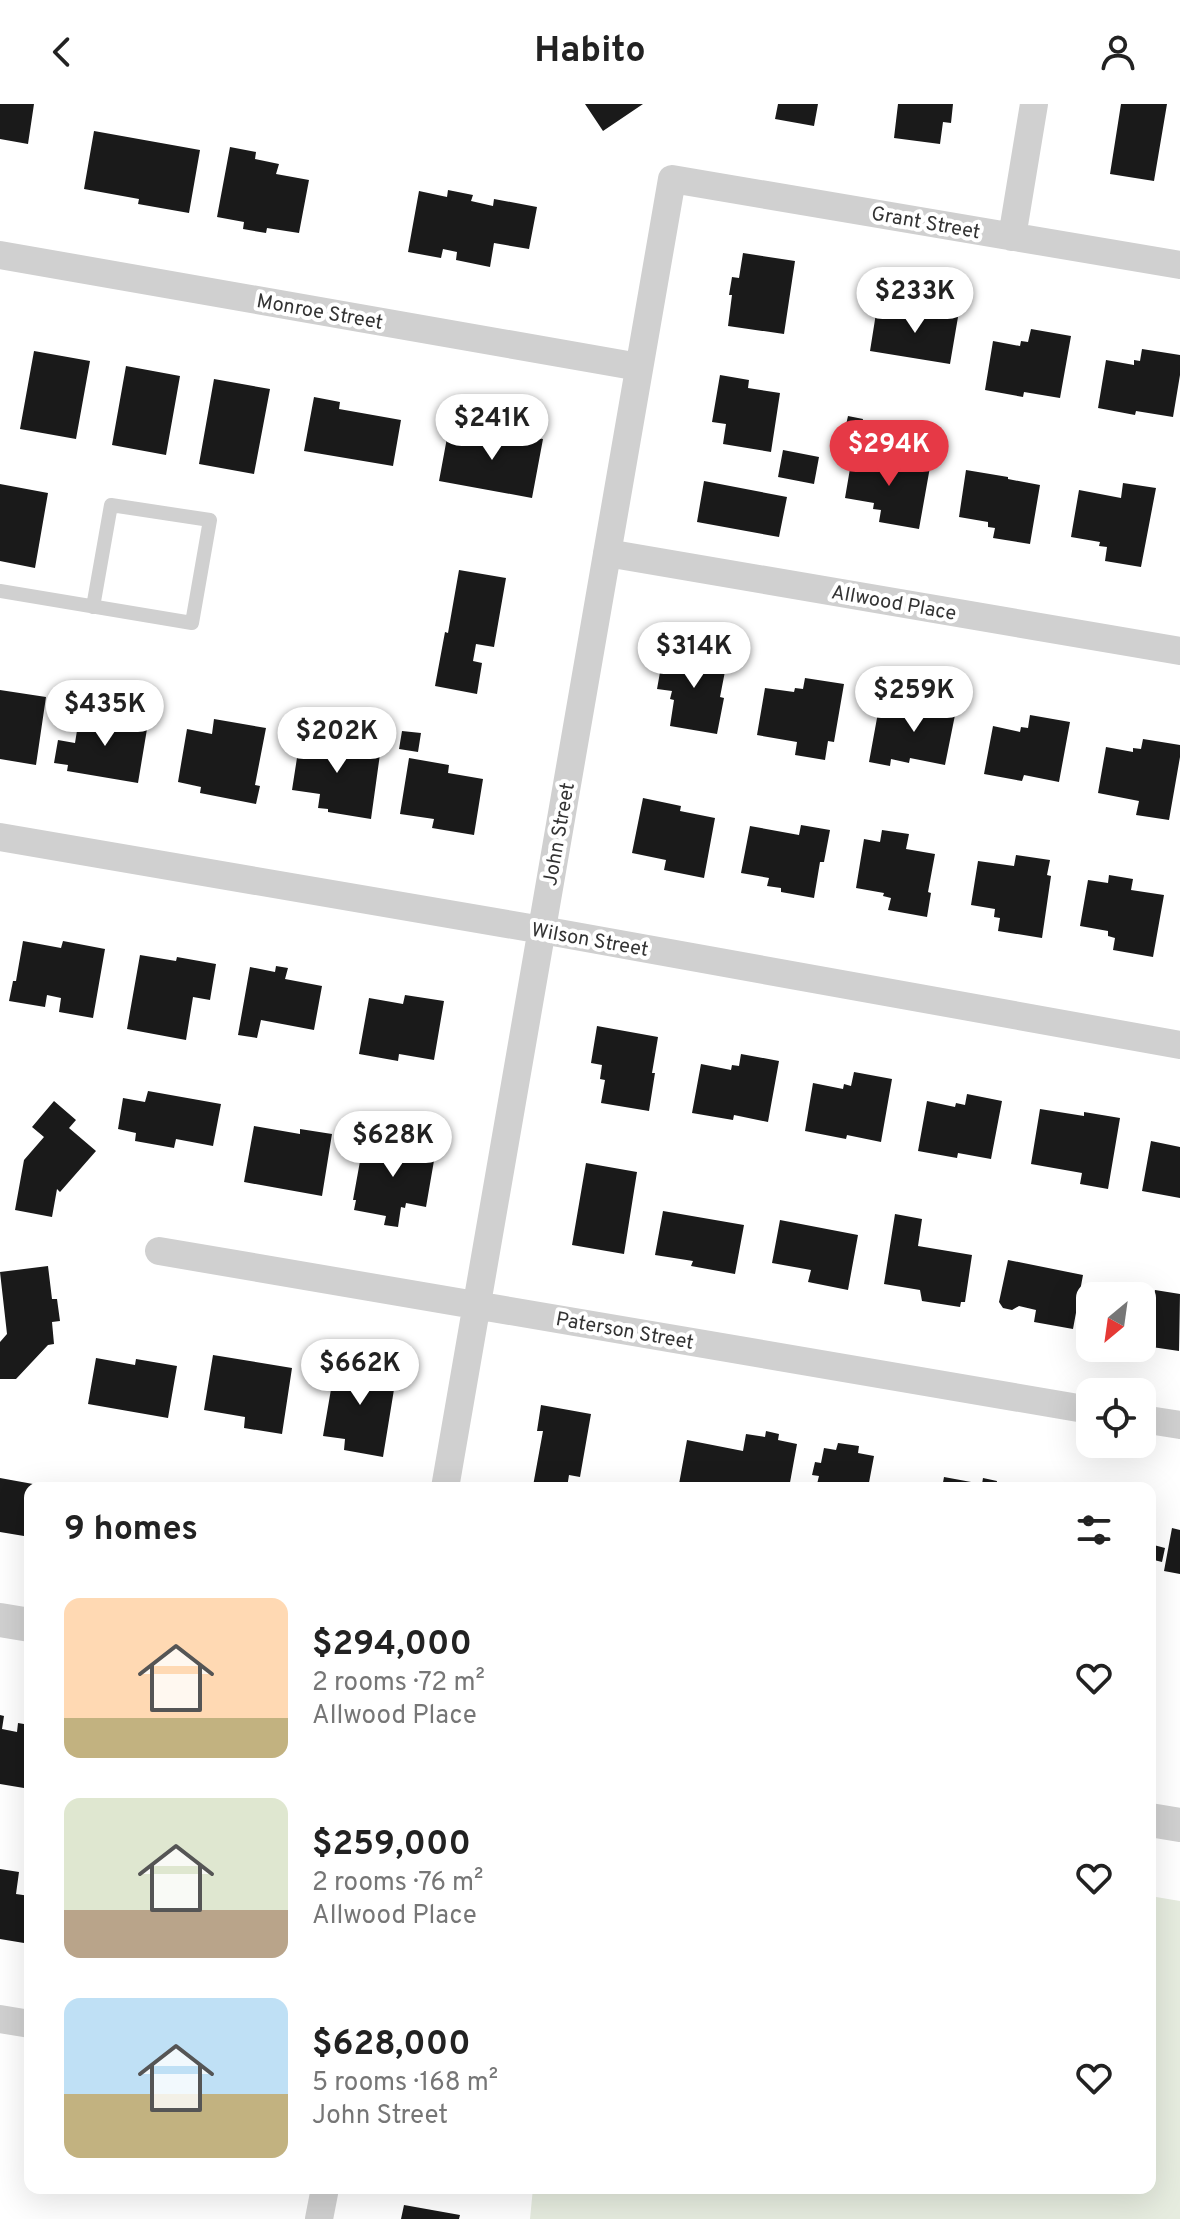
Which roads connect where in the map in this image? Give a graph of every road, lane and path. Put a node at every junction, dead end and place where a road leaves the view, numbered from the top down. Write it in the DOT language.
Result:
graph roads {
  1 [pos="1034,104"];
  2 [pos="672,179"];
  3 [pos="1012,237"];
  4 [pos="0,255"];
  5 [pos="1180,265"];
  6 [pos="639,367"];
  7 [pos="607,553"];
  8 [pos="0,591"];
  9 [pos="93,607"];
  10 [pos="1180,651"];
  11 [pos="0,837"];
  12 [pos="542,930"];
  13 [pos="1180,1045"];
  14 [pos="159,1251"];
  15 [pos="477,1305"];
  16 [pos="1076,1408"];
  17 [pos="1156,1421"];
  18 [pos="1180,1425"];
  19 [pos="446,1482"];
  20 [pos="0,1620"];
  21 [pos="24,1624"];
  22 [pos="1156,1821"];
  23 [pos="1180,1825"];
  24 [pos="0,2019"];
  25 [pos="24,2023"];
  26 [pos="324,2194"];
  27 [pos="319,2219"];
  1 -- 3 [label="street"];
  2 -- 3 [label="street, Grant Street"];
  2 -- 6 [label="street, John Street"];
  3 -- 5 [label="street, Grant Street"];
  4 -- 6 [label="street, Monroe Street"];
  6 -- 7 [label="street, John Street"];
  7 -- 10 [label="street, Allwood Place"];
  7 -- 12 [label="street, John Street"];
  8 -- 9 [label="lane"];
  9 -- 9 [label="lane"];
  11 -- 12 [label="street, Wilson Street"];
  12 -- 13 [label="street, Wilson Street"];
  12 -- 15 [label="street, John Street"];
  14 -- 15 [label="street, Paterson Street"];
  15 -- 16 [label="street, Paterson Street"];
  15 -- 19 [label="street, John Street"];
  17 -- 18 [label="street"];
  20 -- 21 [label="street"];
  22 -- 23 [label="street"];
  24 -- 25 [label="street"];
  26 -- 27 [label="street"];
}
